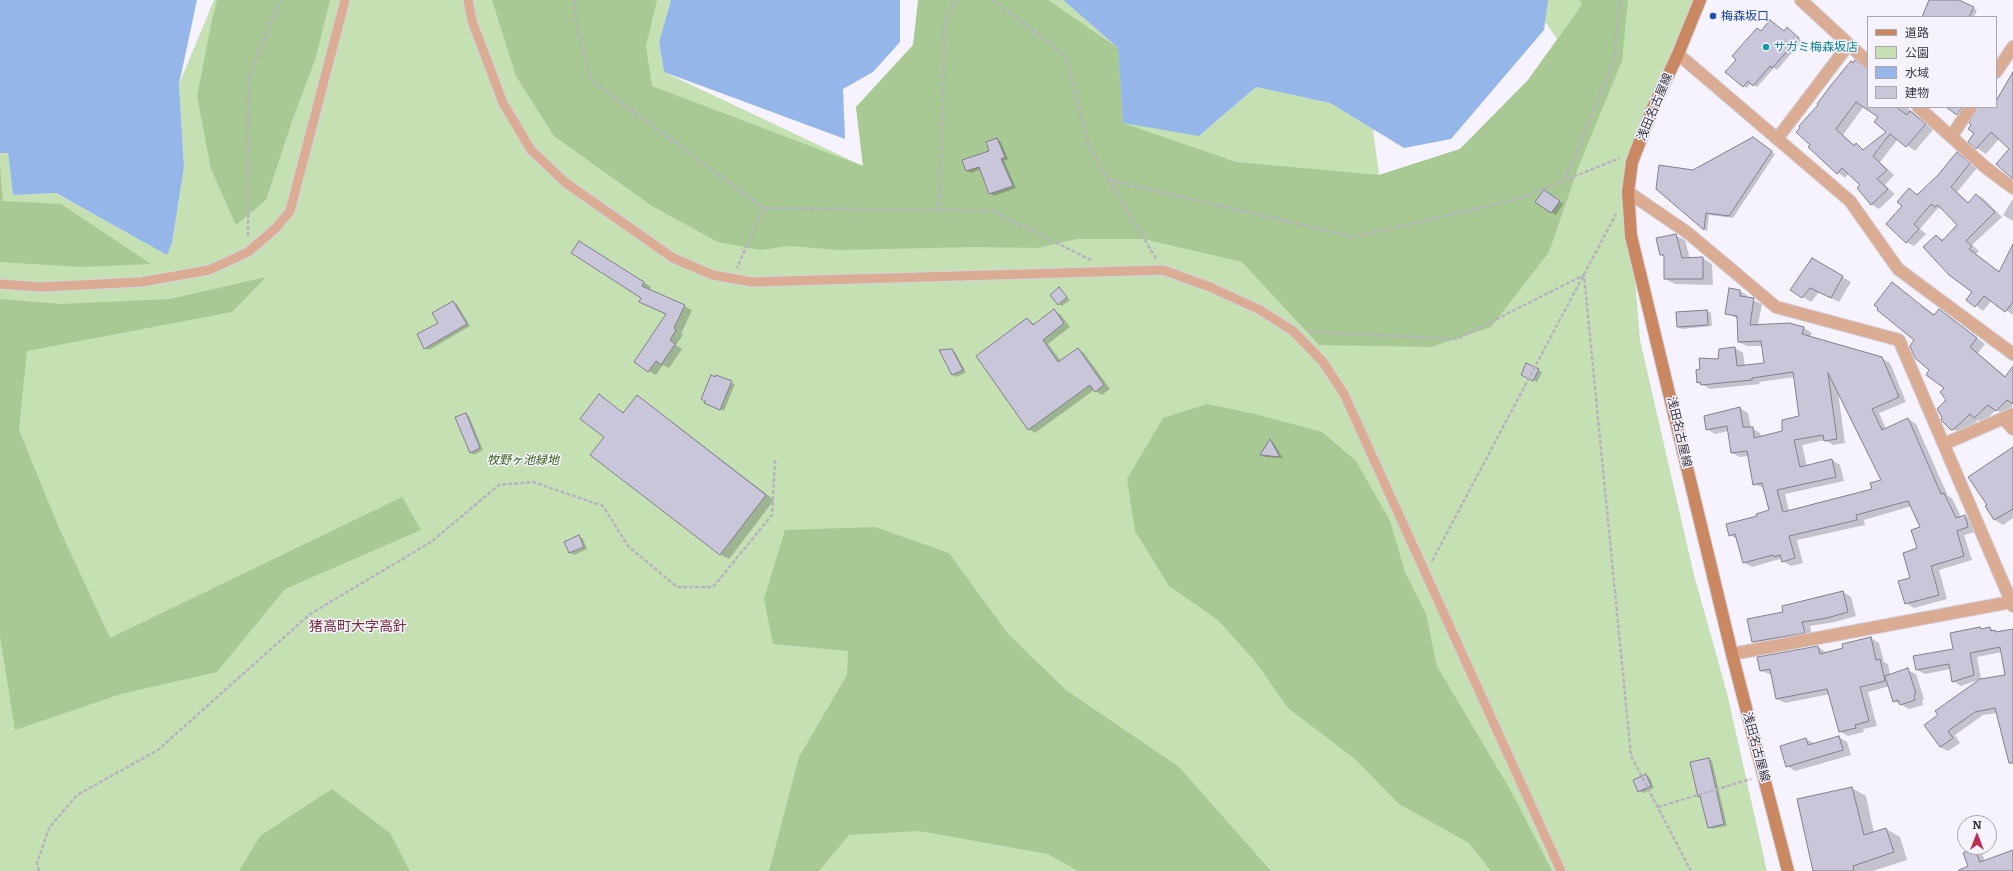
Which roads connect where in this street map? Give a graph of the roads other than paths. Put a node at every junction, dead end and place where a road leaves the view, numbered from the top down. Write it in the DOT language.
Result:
graph roads {
  1 [pos="345,0"];
  2 [pos="468,0"];
  3 [pos="1700,0"];
  4 [pos="1801,0"];
  5 [pos="1849,44"];
  6 [pos="2013,47"];
  7 [pos="1678,54"];
  8 [pos="1867,61"];
  9 [pos="1997,71"];
  10 [pos="1919,108"];
  11 [pos="1970,108"];
  12 [pos="1951,137"];
  13 [pos="1777,139"];
  14 [pos="2013,188"];
  15 [pos="1628,192"];
  16 [pos="0,284"];
  17 [pos="2013,354"];
  18 [pos="2008,416"];
  19 [pos="2013,429"];
  20 [pos="1944,444"];
  21 [pos="2012,604"];
  22 [pos="1732,654"];
  23 [pos="1561,871"];
  24 [pos="1788,871"];
  1 -- 16 [label="lane"];
  2 -- 23 [label="lane"];
  3 -- 7 [label="main road, 浅田名古屋線"];
  4 -- 5 [label="street"];
  5 -- 8 [label="street"];
  5 -- 13 [label="street"];
  6 -- 9 [label="street"];
  7 -- 13 [label="street"];
  7 -- 15 [label="main road, 浅田名古屋線"];
  10 -- 12 [label="street"];
  11 -- 12 [label="street"];
  12 -- 14 [label="street"];
  13 -- 17 [label="street"];
  15 -- 20 [label="street"];
  15 -- 22 [label="main road, 浅田名古屋線"];
  18 -- 19 [label="street"];
  18 -- 20 [label="street"];
  20 -- 21 [label="street"];
  21 -- 22 [label="street"];
  22 -- 24 [label="main road, 浅田名古屋線"];
}
